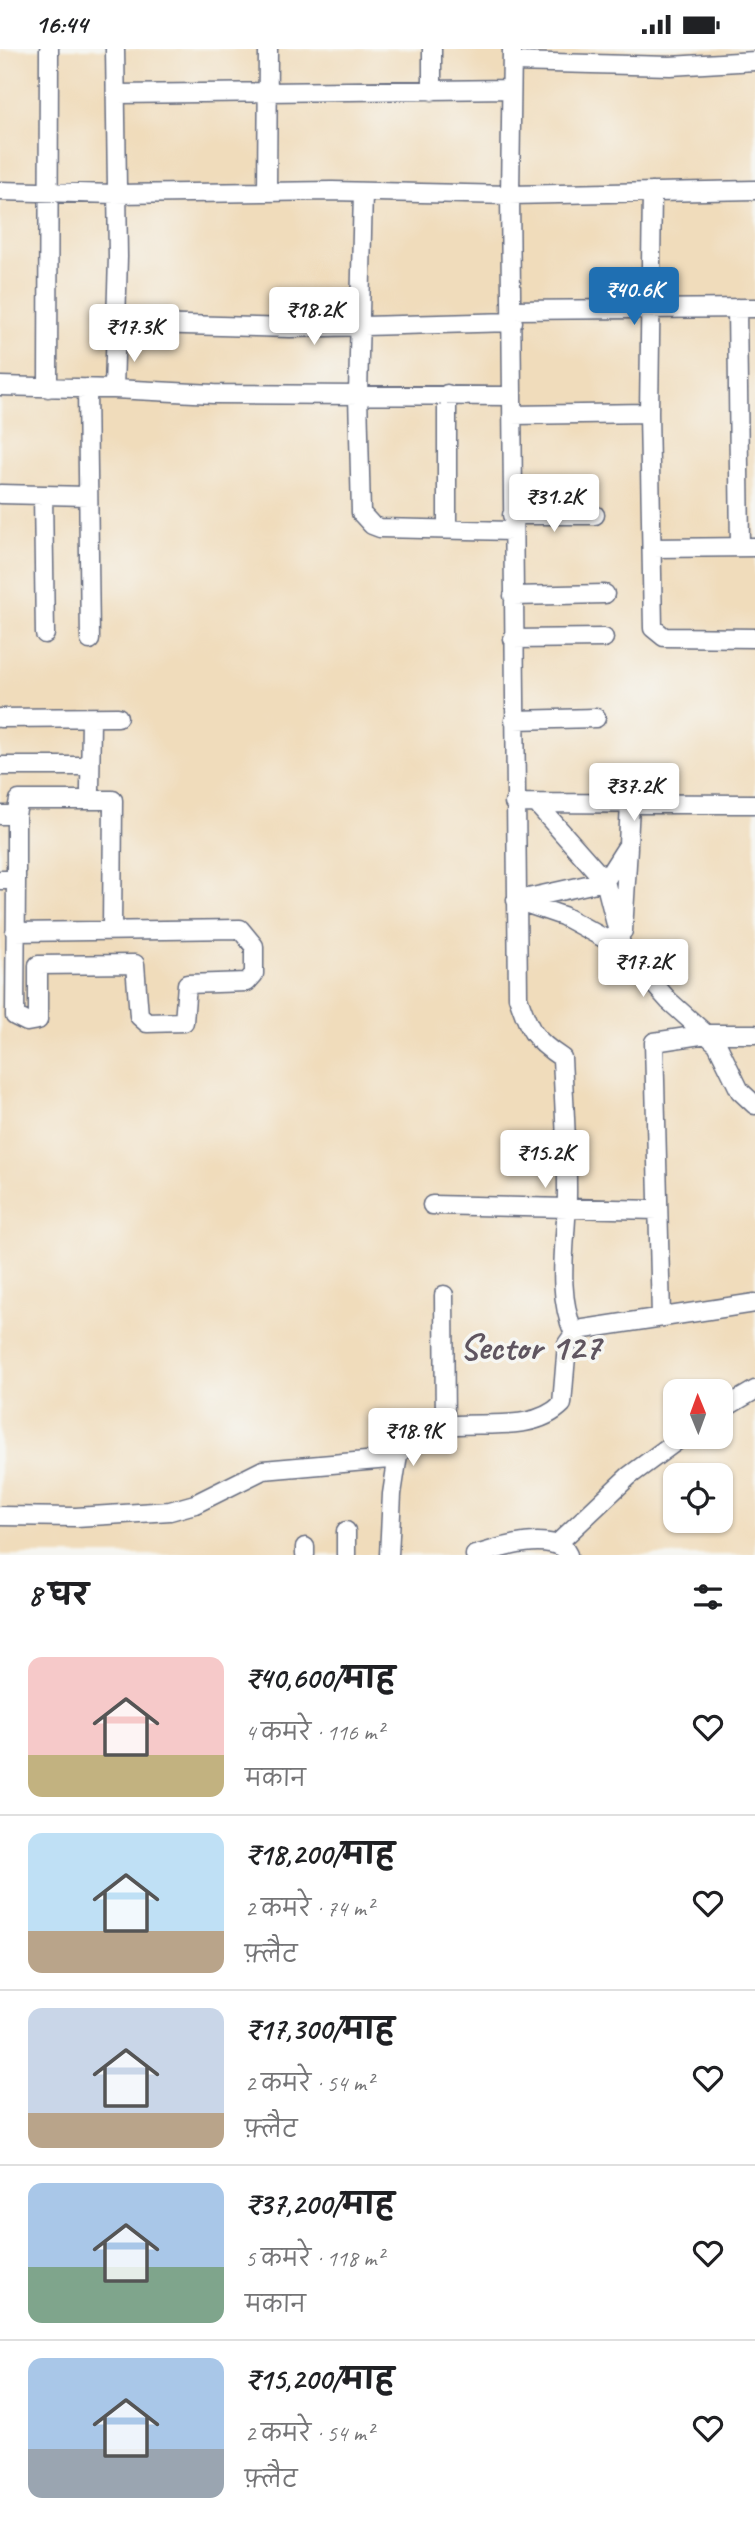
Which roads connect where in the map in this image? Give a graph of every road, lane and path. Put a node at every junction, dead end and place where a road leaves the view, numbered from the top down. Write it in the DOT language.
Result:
graph roads {
  1 [pos="48,49"];
  2 [pos="115,49"];
  3 [pos="268,49"];
  4 [pos="432,49"];
  5 [pos="513,55"];
  6 [pos="640,57"];
  7 [pos="755,61"];
  8 [pos="511,89"];
  9 [pos="432,91"];
  10 [pos="267,93"];
  11 [pos="118,94"];
  12 [pos="755,190"];
  13 [pos="0,191"];
  14 [pos="50,192"];
  15 [pos="267,192"];
  16 [pos="363,192"];
  17 [pos="652,193"];
  18 [pos="116,194"];
  19 [pos="510,195"];
  20 [pos="651,308"];
  21 [pos="746,308"];
  22 [pos="513,316"];
  23 [pos="116,323"];
  24 [pos="360,327"];
  25 [pos="0,386"];
  26 [pos="48,388"];
  27 [pos="87,388"];
  28 [pos="114,389"];
  29 [pos="447,394"];
  30 [pos="358,395"];
  31 [pos="512,396"];
  32 [pos="649,413"];
  33 [pos="512,415"];
  34 [pos="0,494"];
  35 [pos="43,495"];
  36 [pos="88,496"];
  37 [pos="595,515"];
  38 [pos="512,523"];
  39 [pos="447,529"];
  40 [pos="748,547"];
  41 [pos="652,548"];
  42 [pos="605,594"];
  43 [pos="513,596"];
  44 [pos="45,634"];
  45 [pos="604,638"];
  46 [pos="755,638"];
  47 [pos="513,639"];
  48 [pos="90,640"];
  49 [pos="118,717"];
  50 [pos="596,718"];
  51 [pos="0,719"];
  52 [pos="90,719"];
  53 [pos="514,720"];
  54 [pos="90,766"];
  55 [pos="0,767"];
  56 [pos="90,790"];
  57 [pos="514,803"];
  58 [pos="536,803"];
  59 [pos="630,803"];
  60 [pos="755,804"];
  61 [pos="8,815"];
  62 [pos="628,845"];
  63 [pos="8,880"];
  64 [pos="605,881"];
  65 [pos="516,900"];
  66 [pos="112,929"];
  67 [pos="15,932"];
  68 [pos="622,948"];
  69 [pos="707,1034"];
  70 [pos="755,1034"];
  71 [pos="755,1105"];
  72 [pos="432,1205"];
  73 [pos="566,1210"];
  74 [pos="658,1210"];
  75 [pos="444,1295"];
  76 [pos="755,1303"];
  77 [pos="661,1317"];
  78 [pos="574,1334"];
  79 [pos="755,1390"];
  80 [pos="733,1403"];
  81 [pos="446,1426"];
  82 [pos="666,1449"];
  83 [pos="398,1455"];
  84 [pos="0,1516"];
  85 [pos="346,1531"];
  86 [pos="563,1549"];
  87 [pos="346,1555"];
  88 [pos="390,1555"];
  89 [pos="475,1555"];
  1 -- 14 [label="street"];
  2 -- 11 [label="street"];
  3 -- 10 [label="street"];
  4 -- 9 [label="street"];
  5 -- 6 [label="street"];
  5 -- 8 [label="street"];
  6 -- 7 [label="street"];
  8 -- 9 [label="street"];
  8 -- 19 [label="street"];
  9 -- 10 [label="street"];
  10 -- 11 [label="street"];
  10 -- 15 [label="street"];
  11 -- 18 [label="street"];
  12 -- 17 [label="street"];
  13 -- 14 [label="street"];
  14 -- 18 [label="street"];
  14 -- 26 [label="street"];
  15 -- 16 [label="street"];
  15 -- 18 [label="street"];
  16 -- 19 [label="street"];
  16 -- 24 [label="street"];
  17 -- 19 [label="street"];
  17 -- 20 [label="street"];
  18 -- 23 [label="street"];
  19 -- 22 [label="street"];
  20 -- 21 [label="street"];
  20 -- 22 [label="street"];
  20 -- 32 [label="street"];
  21 -- 40 [label="street"];
  22 -- 24 [label="street"];
  22 -- 31 [label="street"];
  23 -- 24 [label="street"];
  23 -- 28 [label="street"];
  24 -- 30 [label="street"];
  25 -- 26 [label="street"];
  26 -- 27 [label="street"];
  27 -- 28 [label="street"];
  27 -- 36 [label="street"];
  28 -- 30 [label="street"];
  29 -- 30 [label="street"];
  29 -- 31 [label="street"];
  29 -- 39 [label="street"];
  30 -- 39 [label="street"];
  31 -- 33 [label="street"];
  32 -- 33 [label="street"];
  32 -- 41 [label="street"];
  33 -- 38 [label="street"];
  34 -- 35 [label="street"];
  35 -- 36 [label="street"];
  35 -- 44 [label="street"];
  36 -- 48 [label="street"];
  37 -- 38 [label="street"];
  38 -- 39 [label="street"];
  38 -- 43 [label="street"];
  40 -- 41 [label="street"];
  41 -- 46 [label="street"];
  42 -- 43 [label="street"];
  43 -- 47 [label="street"];
  45 -- 47 [label="street"];
  47 -- 53 [label="street"];
  49 -- 52 [label="street"];
  50 -- 53 [label="street"];
  51 -- 52 [label="street"];
  52 -- 54 [label="street"];
  53 -- 57 [label="street"];
  54 -- 55 [label="street"];
  54 -- 56 [label="street"];
  57 -- 58 [label="street"];
  57 -- 65 [label="street"];
  58 -- 59 [label="street"];
  58 -- 64 [label="street"];
  59 -- 60 [label="street"];
  59 -- 62 [label="street"];
  61 -- 63 [label="street"];
  61 -- 66 [label="street"];
  62 -- 64 [label="street"];
  62 -- 68 [label="street"];
  63 -- 67 [label="street"];
  64 -- 65 [label="street"];
  64 -- 68 [label="street"];
  65 -- 68 [label="street"];
  65 -- 73 [label="street"];
  66 -- 67 [label="street"];
  66 -- 67 [label="street"];
  68 -- 69 [label="street"];
  69 -- 70 [label="street"];
  69 -- 71 [label="street"];
  69 -- 74 [label="street"];
  72 -- 73 [label="street"];
  73 -- 74 [label="street"];
  73 -- 78 [label="street"];
  74 -- 77 [label="street"];
  75 -- 81 [label="street"];
  76 -- 77 [label="street"];
  77 -- 78 [label="street"];
  78 -- 81 [label="street"];
  79 -- 80 [label="street"];
  81 -- 83 [label="street"];
  82 -- 86 [label="street"];
  83 -- 84 [label="street"];
  83 -- 88 [label="street"];
  85 -- 87 [label="street"];
  86 -- 89 [label="street"];
}
